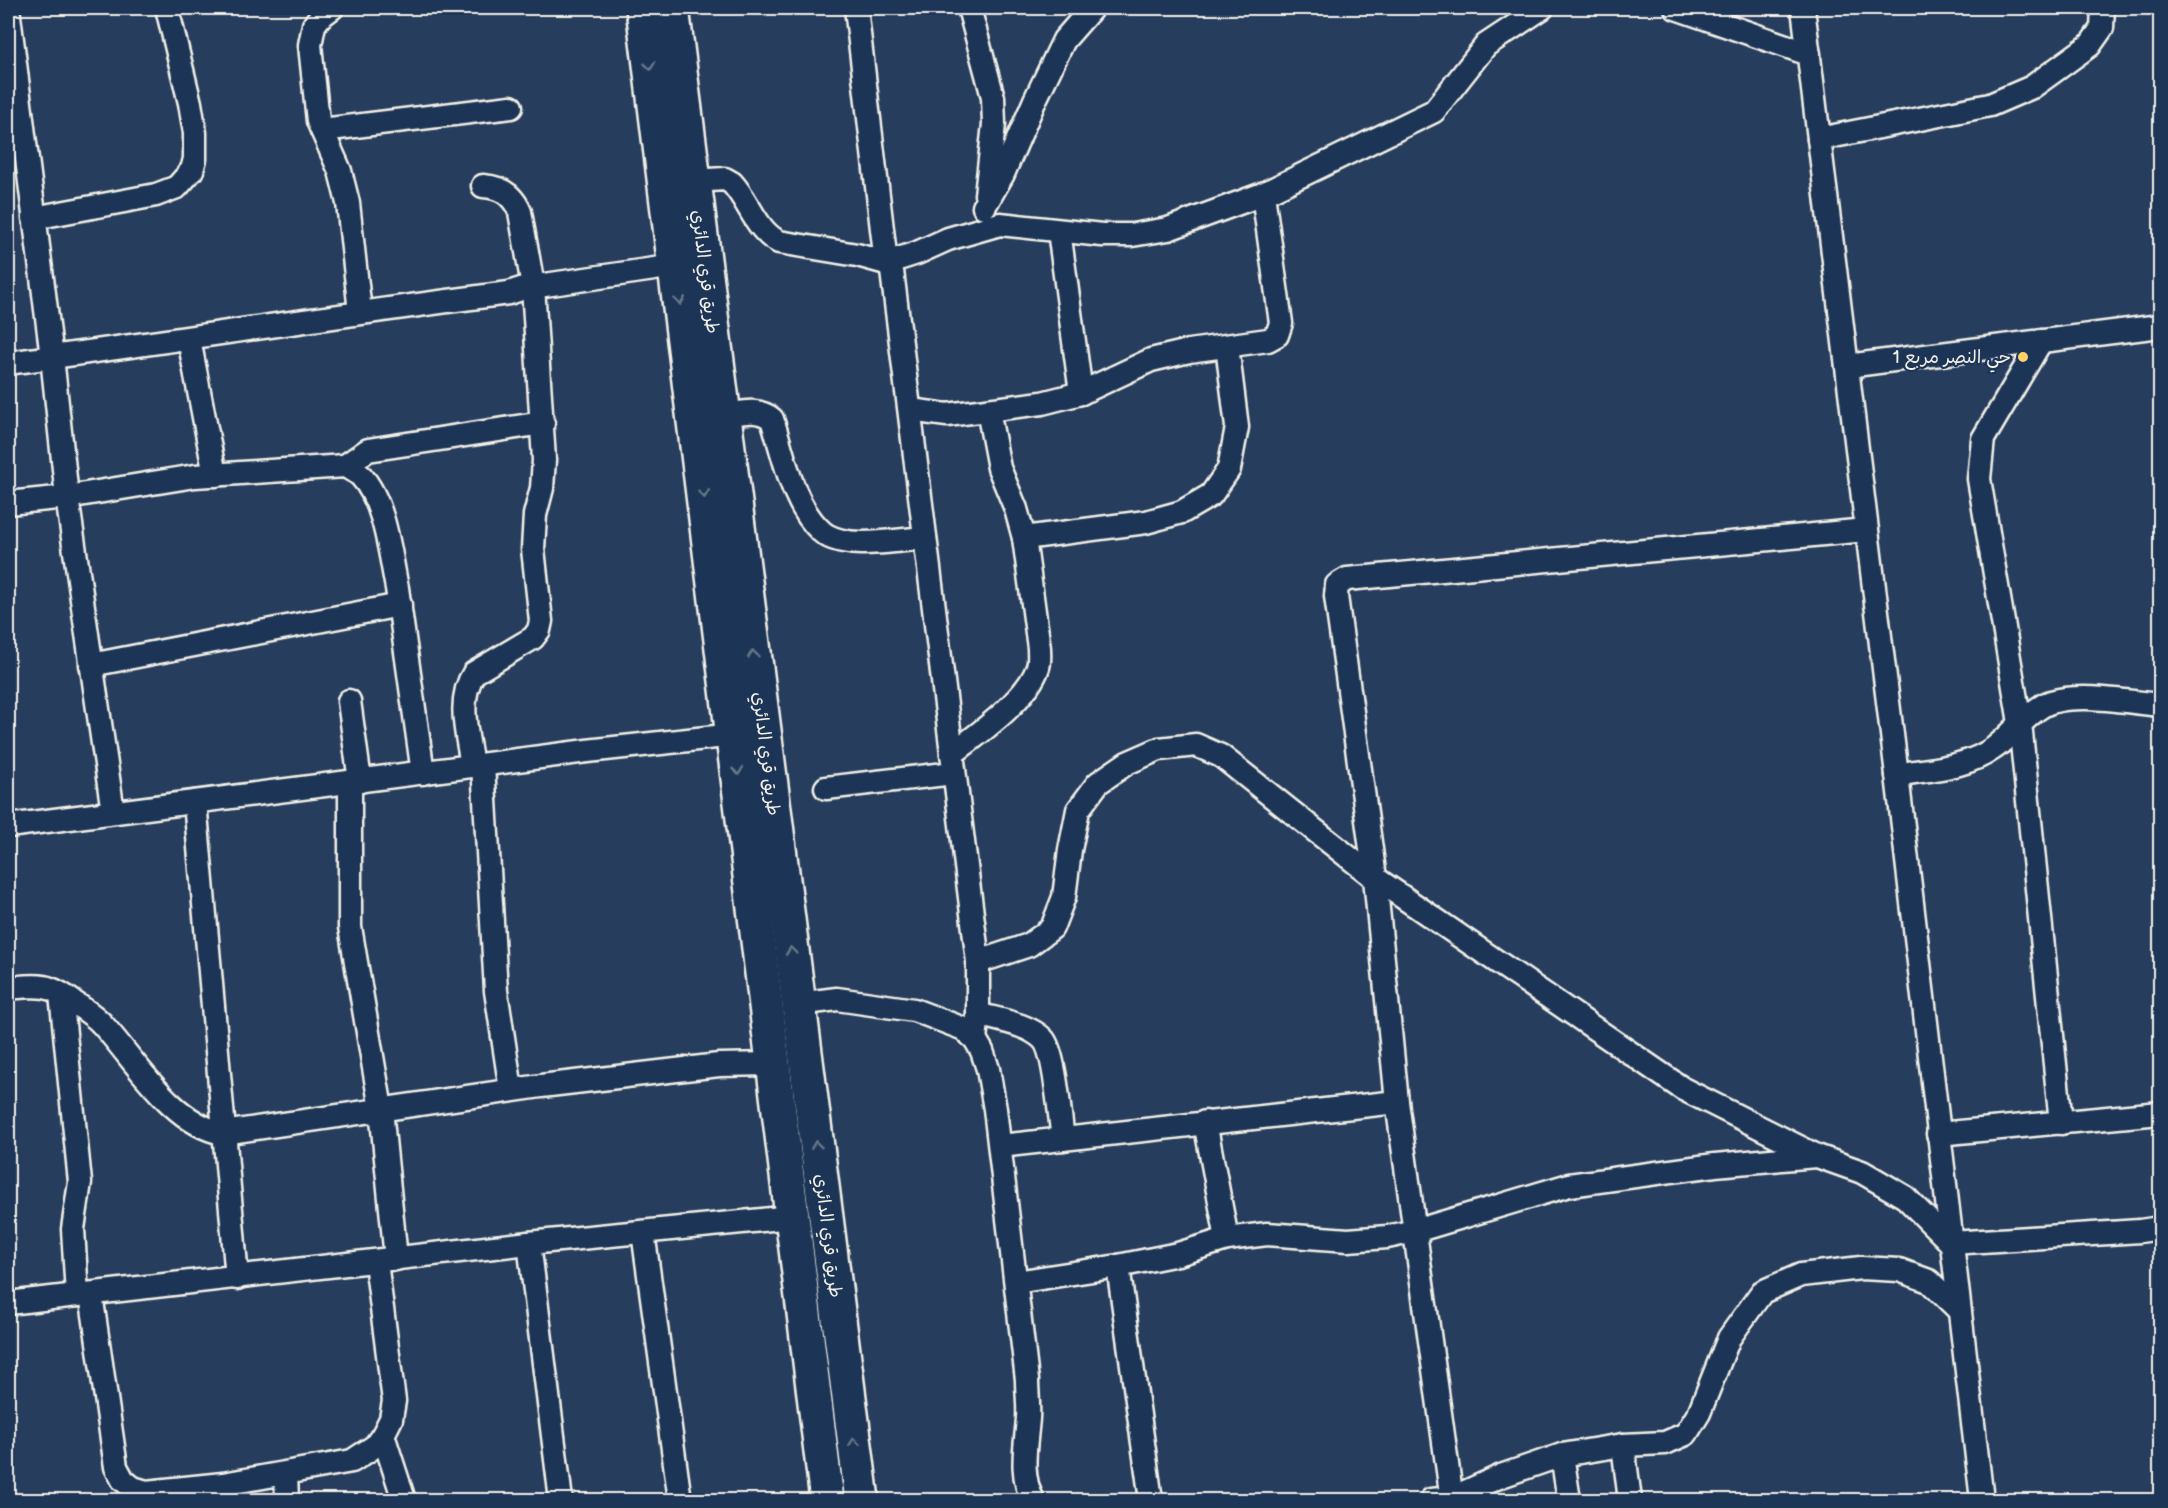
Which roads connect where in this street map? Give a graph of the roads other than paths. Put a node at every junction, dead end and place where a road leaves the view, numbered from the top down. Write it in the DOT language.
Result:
graph roads {
  1 [pos="8,8"];
  2 [pos="167,8"];
  3 [pos="332,8"];
  4 [pos="643,8"];
  5 [pos="672,8"];
  6 [pos="856,8"];
  7 [pos="969,8"];
  8 [pos="1092,8"];
  9 [pos="1542,8"];
  10 [pos="1676,8"];
  11 [pos="1803,8"];
  12 [pos="2103,8"];
  13 [pos="1809,54"];
  14 [pos="511,107"];
  15 [pos="322,130"];
  16 [pos="1819,139"];
  17 [pos="16,146"];
  18 [pos="693,180"];
  19 [pos="483,186"];
  20 [pos="1263,194"];
  21 [pos="984,207"];
  22 [pos="34,218"];
  23 [pos="979,229"];
  24 [pos="1059,231"];
  25 [pos="888,263"];
  26 [pos="675,266"];
  27 [pos="532,286"];
  28 [pos="360,312"];
  29 [pos="2160,326"];
  30 [pos="189,339"];
  31 [pos="2041,341"];
  32 [pos="1227,346"];
  33 [pos="52,357"];
  34 [pos="8,363"];
  35 [pos="1847,366"];
  36 [pos="1081,393"];
  37 [pos="910,410"];
  38 [pos="988,410"];
  39 [pos="723,416"];
  40 [pos="543,423"];
  41 [pos="345,466"];
  42 [pos="214,475"];
  43 [pos="67,497"];
  44 [pos="8,503"];
  45 [pos="1866,530"];
  46 [pos="925,538"];
  47 [pos="1024,538"];
  48 [pos="400,605"];
  49 [pos="91,665"];
  50 [pos="349,701"];
  51 [pos="2160,705"];
  52 [pos="2020,723"];
  53 [pos="734,735"];
  54 [pos="953,764"];
  55 [pos="478,765"];
  56 [pos="423,773"];
  57 [pos="1897,775"];
  58 [pos="355,781"];
  59 [pos="826,788"];
  60 [pos="195,802"];
  61 [pos="113,812"];
  62 [pos="8,826"];
  63 [pos="1375,878"];
  64 [pos="978,962"];
  65 [pos="8,988"];
  66 [pos="61,994"];
  67 [pos="798,1004"];
  68 [pos="978,1014"];
  69 [pos="975,1040"];
  70 [pos="773,1064"];
  71 [pos="510,1090"];
  72 [pos="1397,1102"];
  73 [pos="381,1109"];
  74 [pos="2160,1113"];
  75 [pos="1205,1122"];
  76 [pos="2061,1123"];
  77 [pos="223,1133"];
  78 [pos="1938,1134"];
  79 [pos="1063,1139"];
  80 [pos="1000,1146"];
  81 [pos="1817,1156"];
  82 [pos="792,1217"];
  83 [pos="2160,1228"];
  84 [pos="1415,1231"];
  85 [pos="643,1232"];
  86 [pos="1227,1239"];
  87 [pos="529,1243"];
  88 [pos="1951,1243"];
  89 [pos="386,1261"];
  90 [pos="1118,1266"];
  91 [pos="237,1278"];
  92 [pos="1016,1282"];
  93 [pos="84,1294"];
  94 [pos="8,1303"];
  95 [pos="1959,1310"];
  96 [pos="383,1436"];
  97 [pos="1623,1445"];
  98 [pos="1562,1455"];
  99 [pos="286,1474"];
  100 [pos="288,1500"];
  101 [pos="404,1500"];
  102 [pos="561,1500"];
  103 [pos="680,1500"];
  104 [pos="827,1500"];
  105 [pos="861,1500"];
  106 [pos="1033,1500"];
  107 [pos="1151,1500"];
  108 [pos="1445,1500"];
  109 [pos="1569,1500"];
  110 [pos="1630,1500"];
  111 [pos="1982,1500"];
  1 -- 17 [label="street"];
  2 -- 22 [label="street"];
  3 -- 15 [label="street"];
  4 -- 26 [label="highway, طريق قري الدائري, one-way"];
  5 -- 18 [label="highway, طريق قري الدائري"];
  6 -- 25 [label="street"];
  7 -- 21 [label="street"];
  8 -- 21 [label="street"];
  9 -- 20 [label="street"];
  10 -- 13 [label="street"];
  11 -- 13 [label="street"];
  12 -- 16 [label="street"];
  13 -- 16 [label="street"];
  14 -- 15 [label="street"];
  15 -- 28 [label="street"];
  16 -- 35 [label="street"];
  17 -- 22 [label="street"];
  18 -- 25 [label="street"];
  18 -- 39 [label="highway, طريق قري الدائري"];
  19 -- 27 [label="street"];
  20 -- 24 [label="street"];
  20 -- 32 [label="street"];
  21 -- 23 [label="street"];
  22 -- 33 [label="street"];
  23 -- 24 [label="street"];
  23 -- 25 [label="street"];
  24 -- 36 [label="street"];
  25 -- 37 [label="street"];
  26 -- 27 [label="street"];
  26 -- 53 [label="highway, طريق قري الدائري, one-way"];
  27 -- 28 [label="street"];
  27 -- 40 [label="street"];
  28 -- 30 [label="street"];
  29 -- 31 [label="street"];
  30 -- 33 [label="street"];
  30 -- 42 [label="street"];
  31 -- 35 [label="street"];
  31 -- 52 [label="street"];
  32 -- 36 [label="street"];
  32 -- 47 [label="street"];
  33 -- 34 [label="street"];
  33 -- 43 [label="street"];
  35 -- 45 [label="street"];
  36 -- 38 [label="street"];
  37 -- 38 [label="street"];
  37 -- 46 [label="street"];
  38 -- 47 [label="street"];
  39 -- 46 [label="street"];
  67 -- 39 [label="highway, طريق قري الدائري, one-way"];
  40 -- 41 [label="street"];
  40 -- 55 [label="street"];
  41 -- 42 [label="street"];
  41 -- 48 [label="street"];
  42 -- 43 [label="street"];
  43 -- 44 [label="street"];
  43 -- 49 [label="street"];
  45 -- 57 [label="street"];
  45 -- 63 [label="street"];
  46 -- 54 [label="street"];
  47 -- 54 [label="street"];
  48 -- 49 [label="street"];
  48 -- 56 [label="street"];
  49 -- 61 [label="street"];
  50 -- 58 [label="street"];
  51 -- 52 [label="street"];
  52 -- 57 [label="street"];
  52 -- 76 [label="street"];
  53 -- 55 [label="street"];
  53 -- 70 [label="highway, طريق قري الدائري, one-way"];
  54 -- 59 [label="street"];
  54 -- 64 [label="street"];
  55 -- 56 [label="street"];
  55 -- 71 [label="street"];
  56 -- 58 [label="street"];
  57 -- 78 [label="street"];
  58 -- 60 [label="street"];
  58 -- 73 [label="street"];
  60 -- 61 [label="street"];
  60 -- 77 [label="street"];
  61 -- 62 [label="street"];
  63 -- 64 [label="street"];
  63 -- 72 [label="street"];
  63 -- 81 [label="street"];
  64 -- 68 [label="street"];
  65 -- 66 [label="street"];
  66 -- 77 [label="street"];
  66 -- 93 [label="street"];
  67 -- 69 [label="street"];
  105 -- 67 [label="highway, طريق قري الدائري, one-way"];
  68 -- 69 [label="street"];
  68 -- 79 [label="street"];
  69 -- 80 [label="street"];
  70 -- 71 [label="street"];
  70 -- 82 [label="highway, طريق قري الدائري"];
  71 -- 73 [label="street"];
  72 -- 75 [label="street"];
  72 -- 84 [label="street"];
  73 -- 77 [label="street"];
  73 -- 89 [label="street"];
  74 -- 76 [label="street"];
  75 -- 79 [label="street"];
  75 -- 86 [label="street"];
  76 -- 78 [label="street"];
  77 -- 91 [label="street"];
  78 -- 88 [label="street"];
  79 -- 80 [label="street"];
  80 -- 92 [label="street"];
  81 -- 84 [label="street"];
  81 -- 88 [label="street"];
  82 -- 85 [label="street"];
  82 -- 104 [label="highway, طريق قري الدائري"];
  83 -- 88 [label="street"];
  84 -- 86 [label="street"];
  84 -- 108 [label="street"];
  85 -- 87 [label="street"];
  85 -- 103 [label="street"];
  86 -- 90 [label="street"];
  87 -- 89 [label="street"];
  87 -- 102 [label="street"];
  88 -- 95 [label="street"];
  89 -- 91 [label="street"];
  89 -- 96 [label="street"];
  90 -- 92 [label="street"];
  90 -- 107 [label="street"];
  91 -- 93 [label="street"];
  92 -- 106 [label="street"];
  93 -- 94 [label="street"];
  93 -- 99 [label="street"];
  95 -- 97 [label="street"];
  95 -- 111 [label="street"];
  96 -- 99 [label="street"];
  96 -- 101 [label="street"];
  97 -- 98 [label="street"];
  97 -- 110 [label="street"];
  98 -- 108 [label="street"];
  98 -- 109 [label="street"];
  99 -- 100 [label="street"];
}
